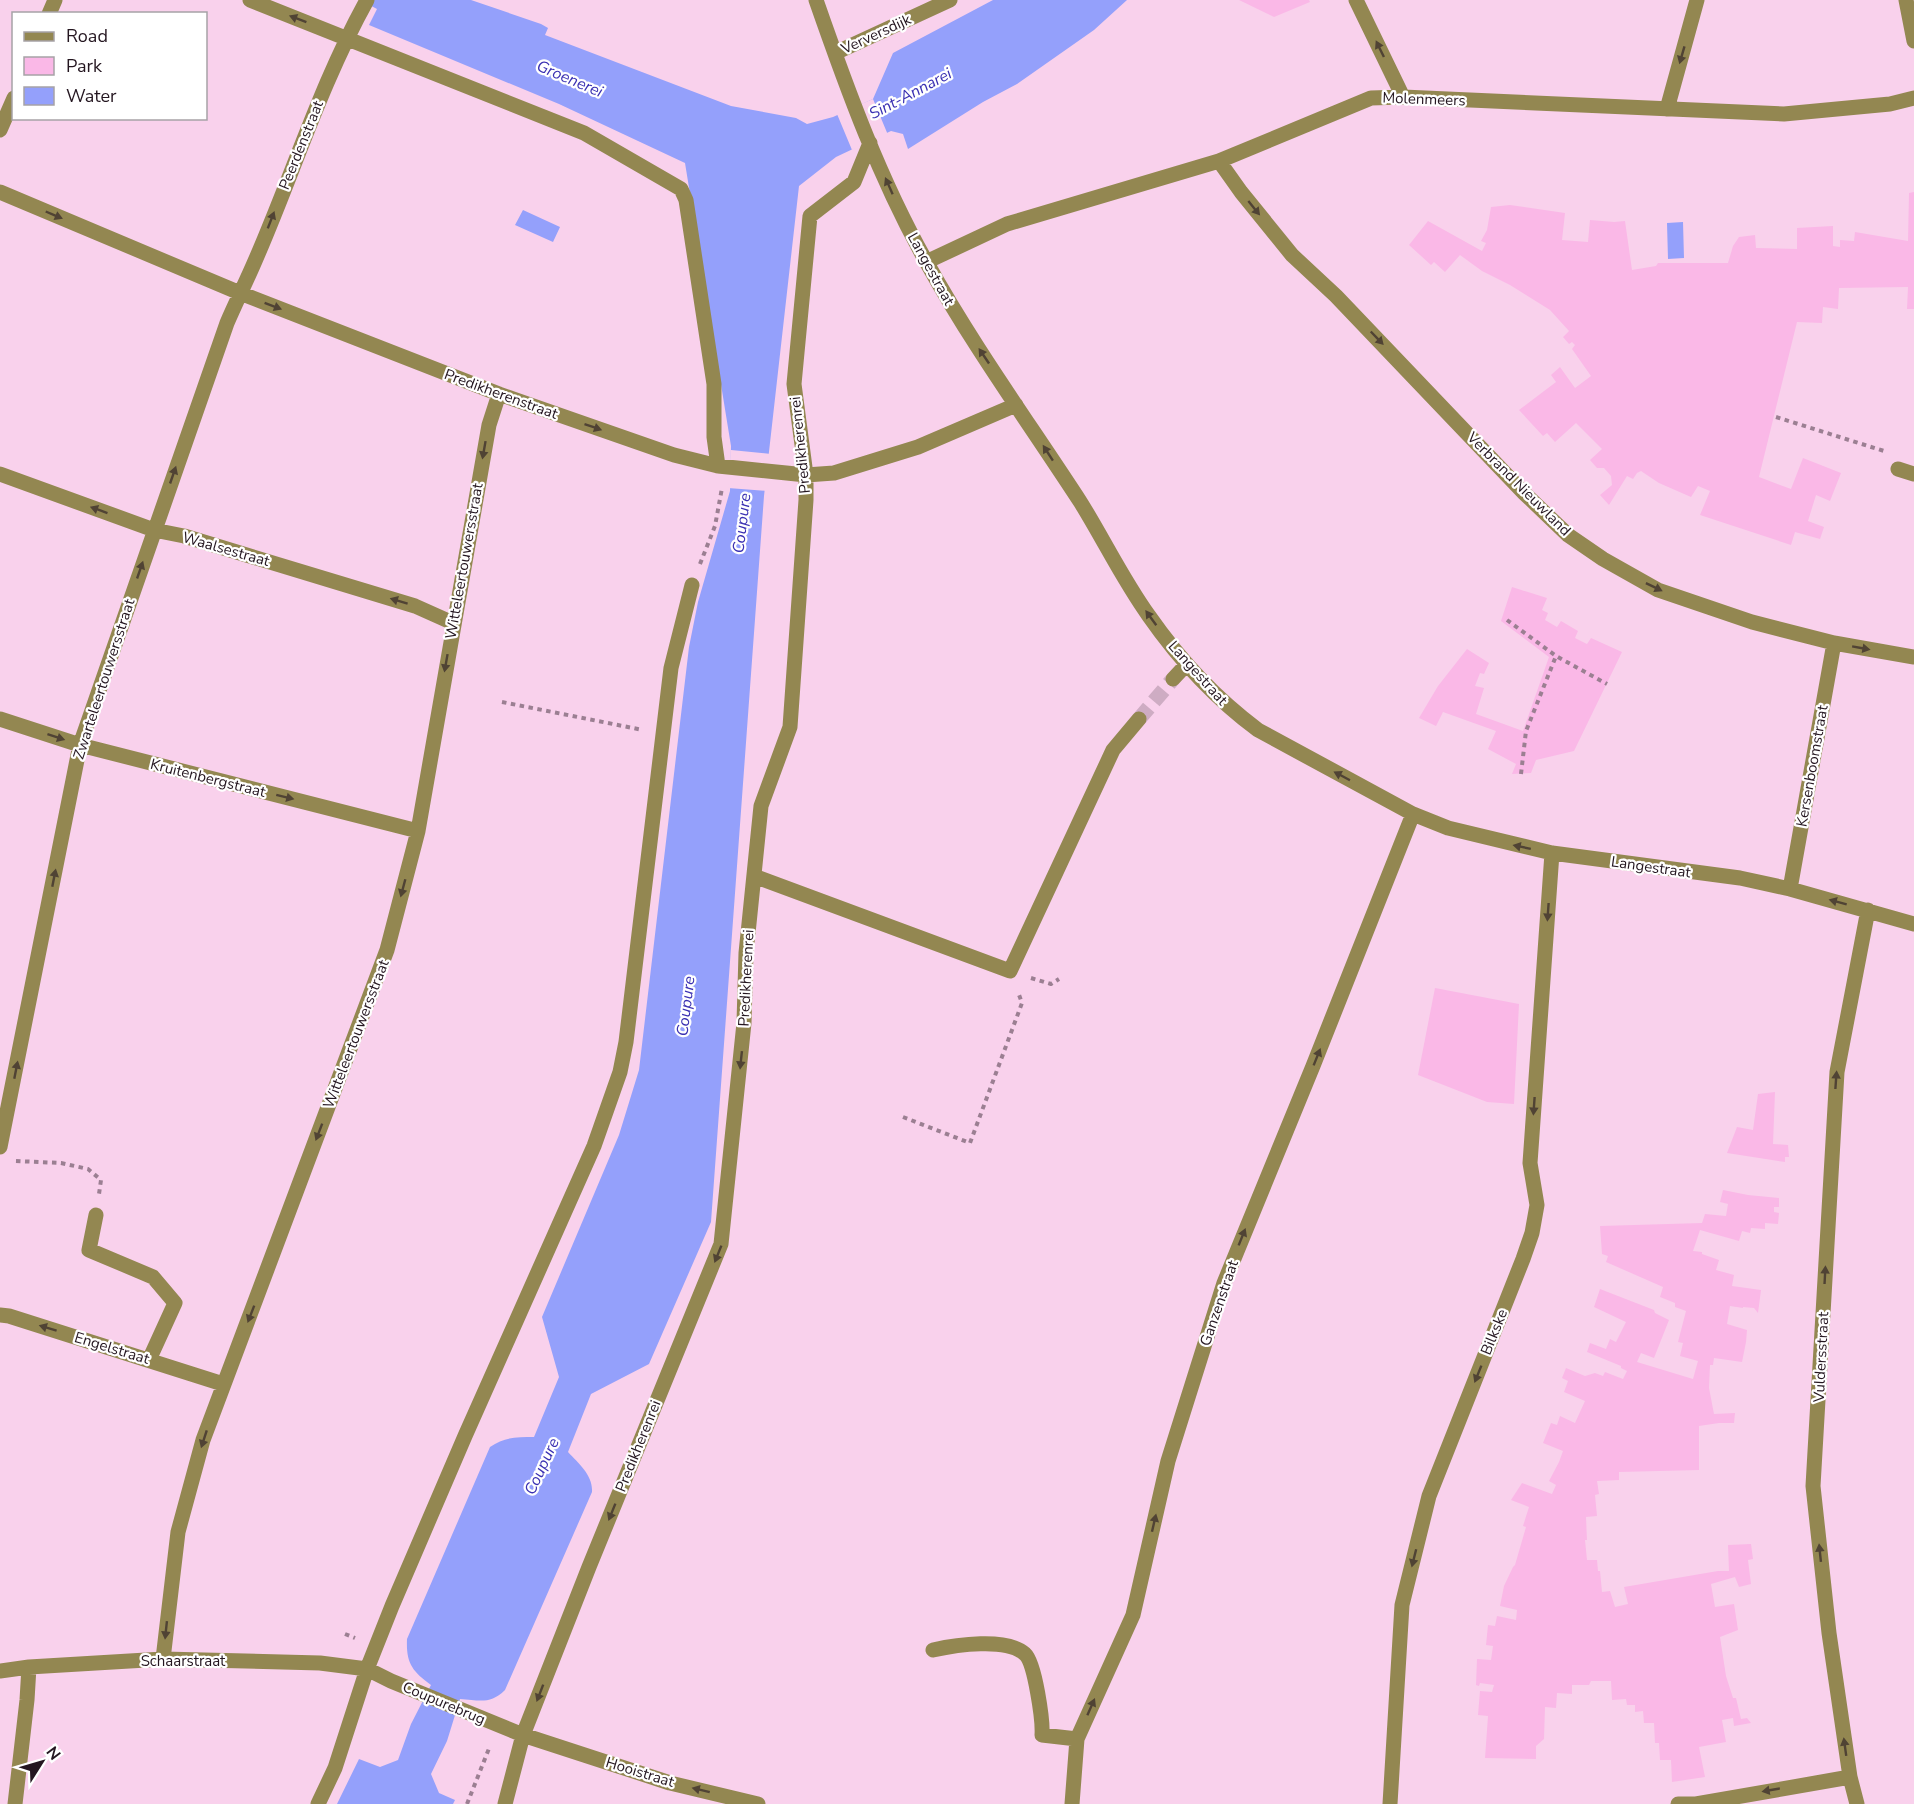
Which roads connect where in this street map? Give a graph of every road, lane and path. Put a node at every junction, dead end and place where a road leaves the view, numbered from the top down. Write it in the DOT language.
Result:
graph roads {
  1 [pos="250,0"];
  2 [pos="816,0"];
  3 [pos="950,0"];
  4 [pos="1356,0"];
  5 [pos="1697,0"];
  6 [pos="1906,0"];
  7 [pos="364,6"];
  8 [pos="346,37"];
  9 [pos="1914,41"];
  10 [pos="835,53"];
  11 [pos="1403,97"];
  12 [pos="1914,98"];
  13 [pos="12,103"];
  14 [pos="1667,110"];
  15 [pos="0,130"];
  16 [pos="870,143"];
  17 [pos="1218,161"];
  18 [pos="0,192"];
  19 [pos="926,262"];
  20 [pos="240,293"];
  21 [pos="499,394"];
  22 [pos="1016,405"];
  23 [pos="1776,417"];
  24 [pos="1888,453"];
  25 [pos="724,467"];
  26 [pos="1898,469"];
  27 [pos="0,474"];
  28 [pos="1914,474"];
  29 [pos="806,475"];
  30 [pos="154,530"];
  31 [pos="692,585"];
  32 [pos="1507,620"];
  33 [pos="453,623"];
  34 [pos="1834,643"];
  35 [pos="1556,656"];
  36 [pos="1914,657"];
  37 [pos="1187,664"];
  38 [pos="1173,679"];
  39 [pos="1606,684"];
  40 [pos="502,702"];
  41 [pos="0,719"];
  42 [pos="1139,719"];
  43 [pos="646,721"];
  44 [pos="80,745"];
  45 [pos="1521,774"];
  46 [pos="1413,814"];
  47 [pos="418,831"];
  48 [pos="1552,854"];
  49 [pos="754,876"];
  50 [pos="1790,889"];
  51 [pos="1868,910"];
  52 [pos="1914,924"];
  53 [pos="1010,971"];
  54 [pos="1059,979"];
  55 [pos="903,1117"];
  56 [pos="0,1148"];
  57 [pos="10,1161"];
  58 [pos="96,1215"];
  59 [pos="0,1315"];
  60 [pos="149,1360"];
  61 [pos="223,1384"];
  62 [pos="933,1650"];
  63 [pos="163,1659"];
  64 [pos="29,1667"];
  65 [pos="366,1669"];
  66 [pos="0,1671"];
  67 [pos="498,1726"];
  68 [pos="523,1735"];
  69 [pos="1077,1739"];
  70 [pos="1850,1777"];
  71 [pos="15,1804"];
  72 [pos="318,1804"];
  73 [pos="467,1804"];
  74 [pos="505,1804"];
  75 [pos="758,1804"];
  76 [pos="1072,1804"];
  77 [pos="1390,1804"];
  78 [pos="1678,1804"];
  79 [pos="1857,1804"];
  8 -- 1 [label="street, one-way"];
  2 -- 10 [label="street, Langestraat"];
  3 -- 10 [label="street, Verversdijk"];
  11 -- 4 [label="street, one-way"];
  5 -- 14 [label="street, one-way"];
  6 -- 9 [label="street"];
  7 -- 8 [label="street, Peerdenstraat"];
  20 -- 8 [label="street, Peerdenstraat, one-way"];
  8 -- 25 [label="street"];
  10 -- 16 [label="street, Langestraat"];
  11 -- 14 [label="street, Molenmeers"];
  11 -- 17 [label="street, Molenmeers"];
  12 -- 14 [label="street, Molenmeers"];
  13 -- 15 [label="street"];
  19 -- 16 [label="street, Langestraat, one-way"];
  16 -- 29 [label="street, Predikherenrei"];
  17 -- 19 [label="street, Molenmeers"];
  17 -- 34 [label="street, Verbrand Nieuwland, one-way"];
  18 -- 20 [label="street, Predikherenstraat, one-way"];
  22 -- 19 [label="street, Langestraat, one-way"];
  20 -- 21 [label="street, Predikherenstraat, one-way"];
  30 -- 20 [label="street, Zwarteleertouwersstraat, one-way"];
  21 -- 25 [label="street, Predikherenstraat, one-way"];
  21 -- 33 [label="street, Witteleertouwersstraat, one-way"];
  22 -- 29 [label="street, Predikherenstraat"];
  37 -- 22 [label="street, Langestraat, one-way"];
  23 -- 24 [label="path"];
  25 -- 29 [label="street, Predikherenstraat"];
  25 -- 31 [label="path"];
  26 -- 28 [label="street"];
  30 -- 27 [label="street, Waalsestraat, one-way"];
  29 -- 49 [label="street, Predikherenrei"];
  33 -- 30 [label="street, Waalsestraat, one-way"];
  44 -- 30 [label="street, Zwarteleertouwersstraat, one-way"];
  31 -- 65 [label="street"];
  32 -- 35 [label="path"];
  33 -- 47 [label="street, Witteleertouwersstraat, one-way"];
  34 -- 36 [label="street, Verbrand Nieuwland, one-way"];
  34 -- 50 [label="street, Kersenboomstraat"];
  35 -- 39 [label="path"];
  35 -- 45 [label="path"];
  37 -- 38 [label="street"];
  46 -- 37 [label="street, Langestraat, one-way"];
  40 -- 43 [label="path"];
  41 -- 44 [label="street, Kruitenbergstraat, one-way"];
  42 -- 53 [label="street"];
  44 -- 47 [label="street, Kruitenbergstraat, one-way"];
  56 -- 44 [label="street, Zwarteleertouwersstraat, one-way"];
  48 -- 46 [label="street, Langestraat, one-way"];
  69 -- 46 [label="street, Ganzenstraat, one-way"];
  47 -- 61 [label="street, Witteleertouwersstraat, one-way"];
  48 -- 50 [label="street, Langestraat"];
  48 -- 77 [label="street, Bilkske, one-way"];
  49 -- 53 [label="street"];
  49 -- 68 [label="street, Predikherenrei, one-way"];
  51 -- 50 [label="street, Langestraat, one-way"];
  51 -- 52 [label="street, Langestraat"];
  70 -- 51 [label="street, Vuldersstraat, one-way"];
  53 -- 54 [label="path"];
  53 -- 55 [label="path"];
  57 -- 58 [label="path"];
  58 -- 60 [label="street"];
  60 -- 59 [label="street, Engelstraat, one-way"];
  60 -- 61 [label="street, Engelstraat"];
  61 -- 63 [label="street, Witteleertouwersstraat, one-way"];
  62 -- 69 [label="street"];
  63 -- 64 [label="street, Schaarstraat"];
  63 -- 65 [label="street, Schaarstraat"];
  64 -- 66 [label="street, Schaarstraat"];
  64 -- 71 [label="street"];
  65 -- 67 [label="street, Coupurebrug"];
  65 -- 72 [label="street"];
  67 -- 68 [label="street, Coupurebrug"];
  67 -- 73 [label="path"];
  68 -- 74 [label="street, Predikherenrei"];
  75 -- 68 [label="street, Hooistraat, one-way"];
  69 -- 76 [label="street, Ganzenstraat"];
  70 -- 78 [label="street, one-way"];
  70 -- 79 [label="street, Vuldersstraat"];
}
